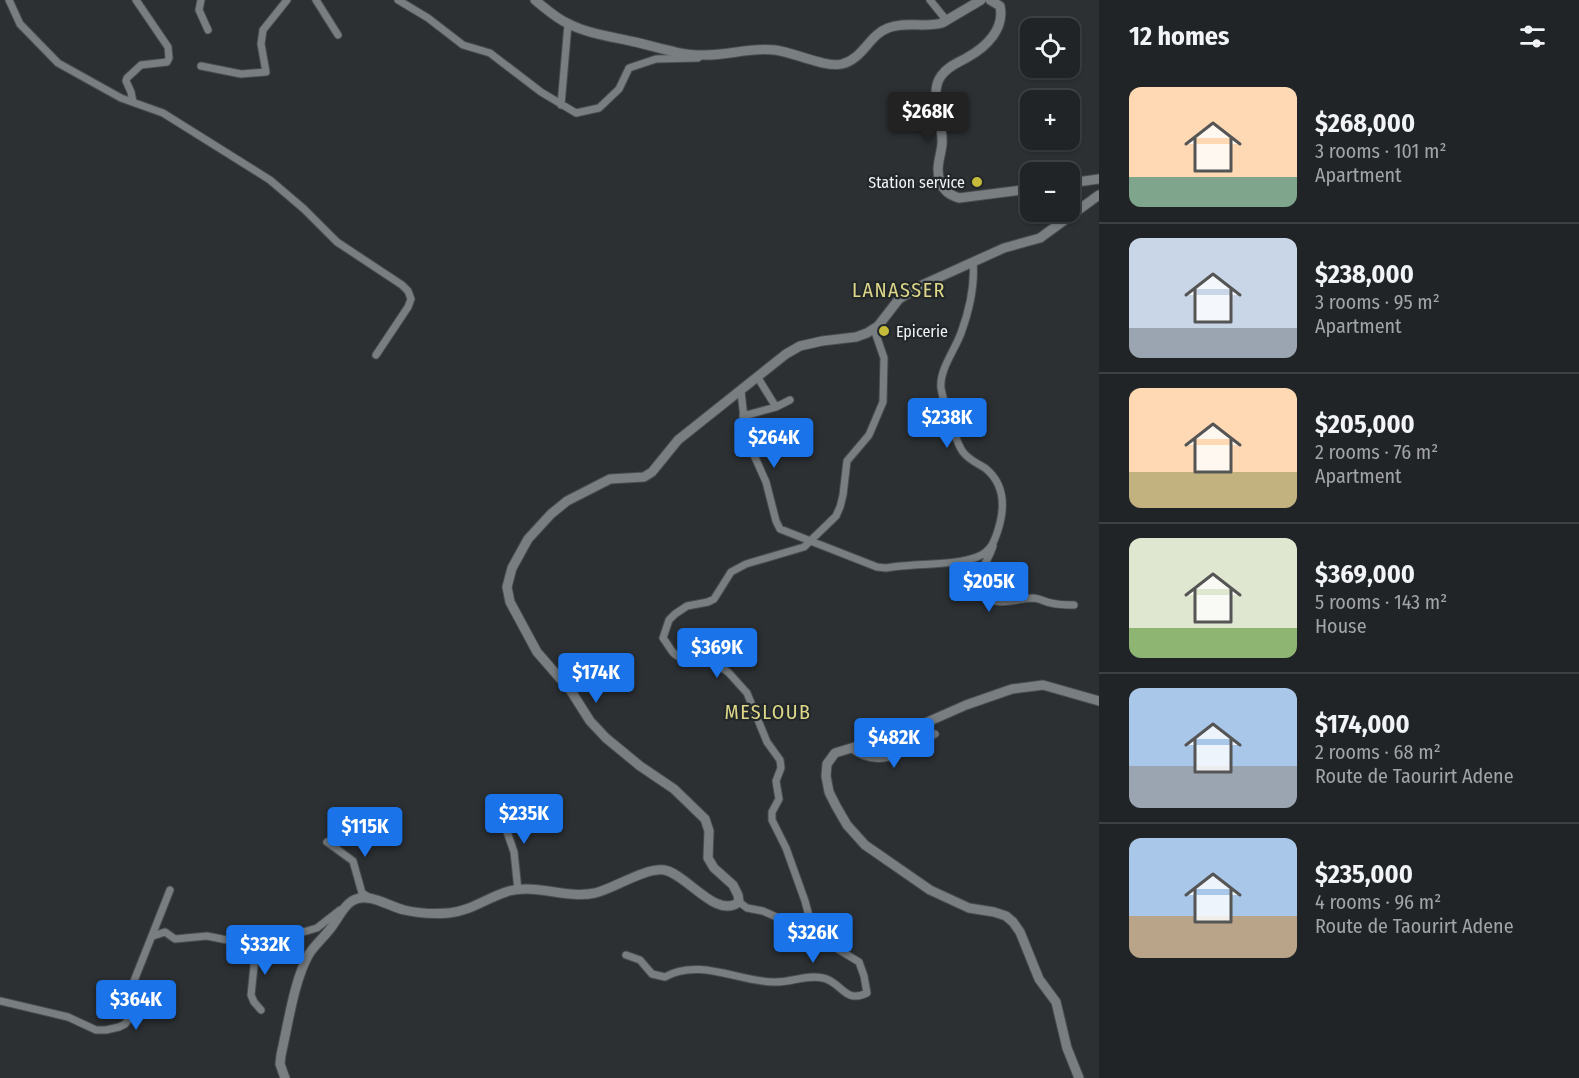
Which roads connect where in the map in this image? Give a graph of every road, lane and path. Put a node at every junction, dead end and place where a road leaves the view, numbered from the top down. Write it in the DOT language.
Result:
graph roads {
  1 [pos="9,0"];
  2 [pos="136,0"];
  3 [pos="201,0"];
  4 [pos="287,0"];
  5 [pos="316,0"];
  6 [pos="398,0"];
  7 [pos="535,0"];
  8 [pos="930,0"];
  9 [pos="981,0"];
  10 [pos="990,0"];
  11 [pos="947,21"];
  12 [pos="568,24"];
  13 [pos="207,30"];
  14 [pos="338,35"];
  15 [pos="718,55"];
  16 [pos="201,66"];
  17 [pos="134,102"];
  18 [pos="561,105"];
  19 [pos="1099,179"];
  20 [pos="1080,182"];
  21 [pos="1020,190"];
  22 [pos="1099,195"];
  23 [pos="973,262"];
  24 [pos="874,329"];
  25 [pos="376,355"];
  26 [pos="758,378"];
  27 [pos="741,391"];
  28 [pos="790,400"];
  29 [pos="776,407"];
  30 [pos="743,416"];
  31 [pos="812,541"];
  32 [pos="993,546"];
  33 [pos="1074,605"];
  34 [pos="1099,701"];
  35 [pos="935,734"];
  36 [pos="851,748"];
  37 [pos="493,819"];
  38 [pos="327,842"];
  39 [pos="170,890"];
  40 [pos="518,890"];
  41 [pos="370,898"];
  42 [pos="739,902"];
  43 [pos="346,906"];
  44 [pos="814,935"];
  45 [pos="153,936"];
  46 [pos="256,947"];
  47 [pos="626,955"];
  48 [pos="0,1001"];
  49 [pos="261,1011"];
  50 [pos="285,1078"];
  51 [pos="1078,1078"];
  1 -- 17 [label="street"];
  2 -- 17 [label="street"];
  3 -- 13 [label="street"];
  4 -- 16 [label="street"];
  5 -- 14 [label="street"];
  6 -- 18 [label="street"];
  7 -- 12 [label="street"];
  8 -- 11 [label="street"];
  9 -- 11 [label="street"];
  10 -- 21 [label="street"];
  11 -- 15 [label="street"];
  12 -- 15 [label="street"];
  12 -- 18 [label="street"];
  15 -- 18 [label="street"];
  17 -- 25 [label="street"];
  19 -- 20 [label="street"];
  22 -- 23 [label="street"];
  23 -- 24 [label="street"];
  23 -- 32 [label="street"];
  24 -- 26 [label="street"];
  24 -- 31 [label="street"];
  26 -- 27 [label="street"];
  26 -- 29 [label="street"];
  27 -- 30 [label="street"];
  27 -- 42 [label="street"];
  28 -- 29 [label="street"];
  29 -- 30 [label="street"];
  30 -- 31 [label="street"];
  31 -- 32 [label="street"];
  31 -- 44 [label="street"];
  32 -- 33 [label="street"];
  34 -- 36 [label="street"];
  35 -- 36 [label="street"];
  36 -- 51 [label="street"];
  37 -- 40 [label="street"];
  38 -- 41 [label="street"];
  39 -- 45 [label="street"];
  40 -- 41 [label="street"];
  40 -- 42 [label="street"];
  41 -- 43 [label="street"];
  42 -- 44 [label="street"];
  43 -- 46 [label="street"];
  43 -- 50 [label="street"];
  44 -- 47 [label="street"];
  45 -- 46 [label="street"];
  45 -- 48 [label="street"];
  46 -- 49 [label="street"];
}
